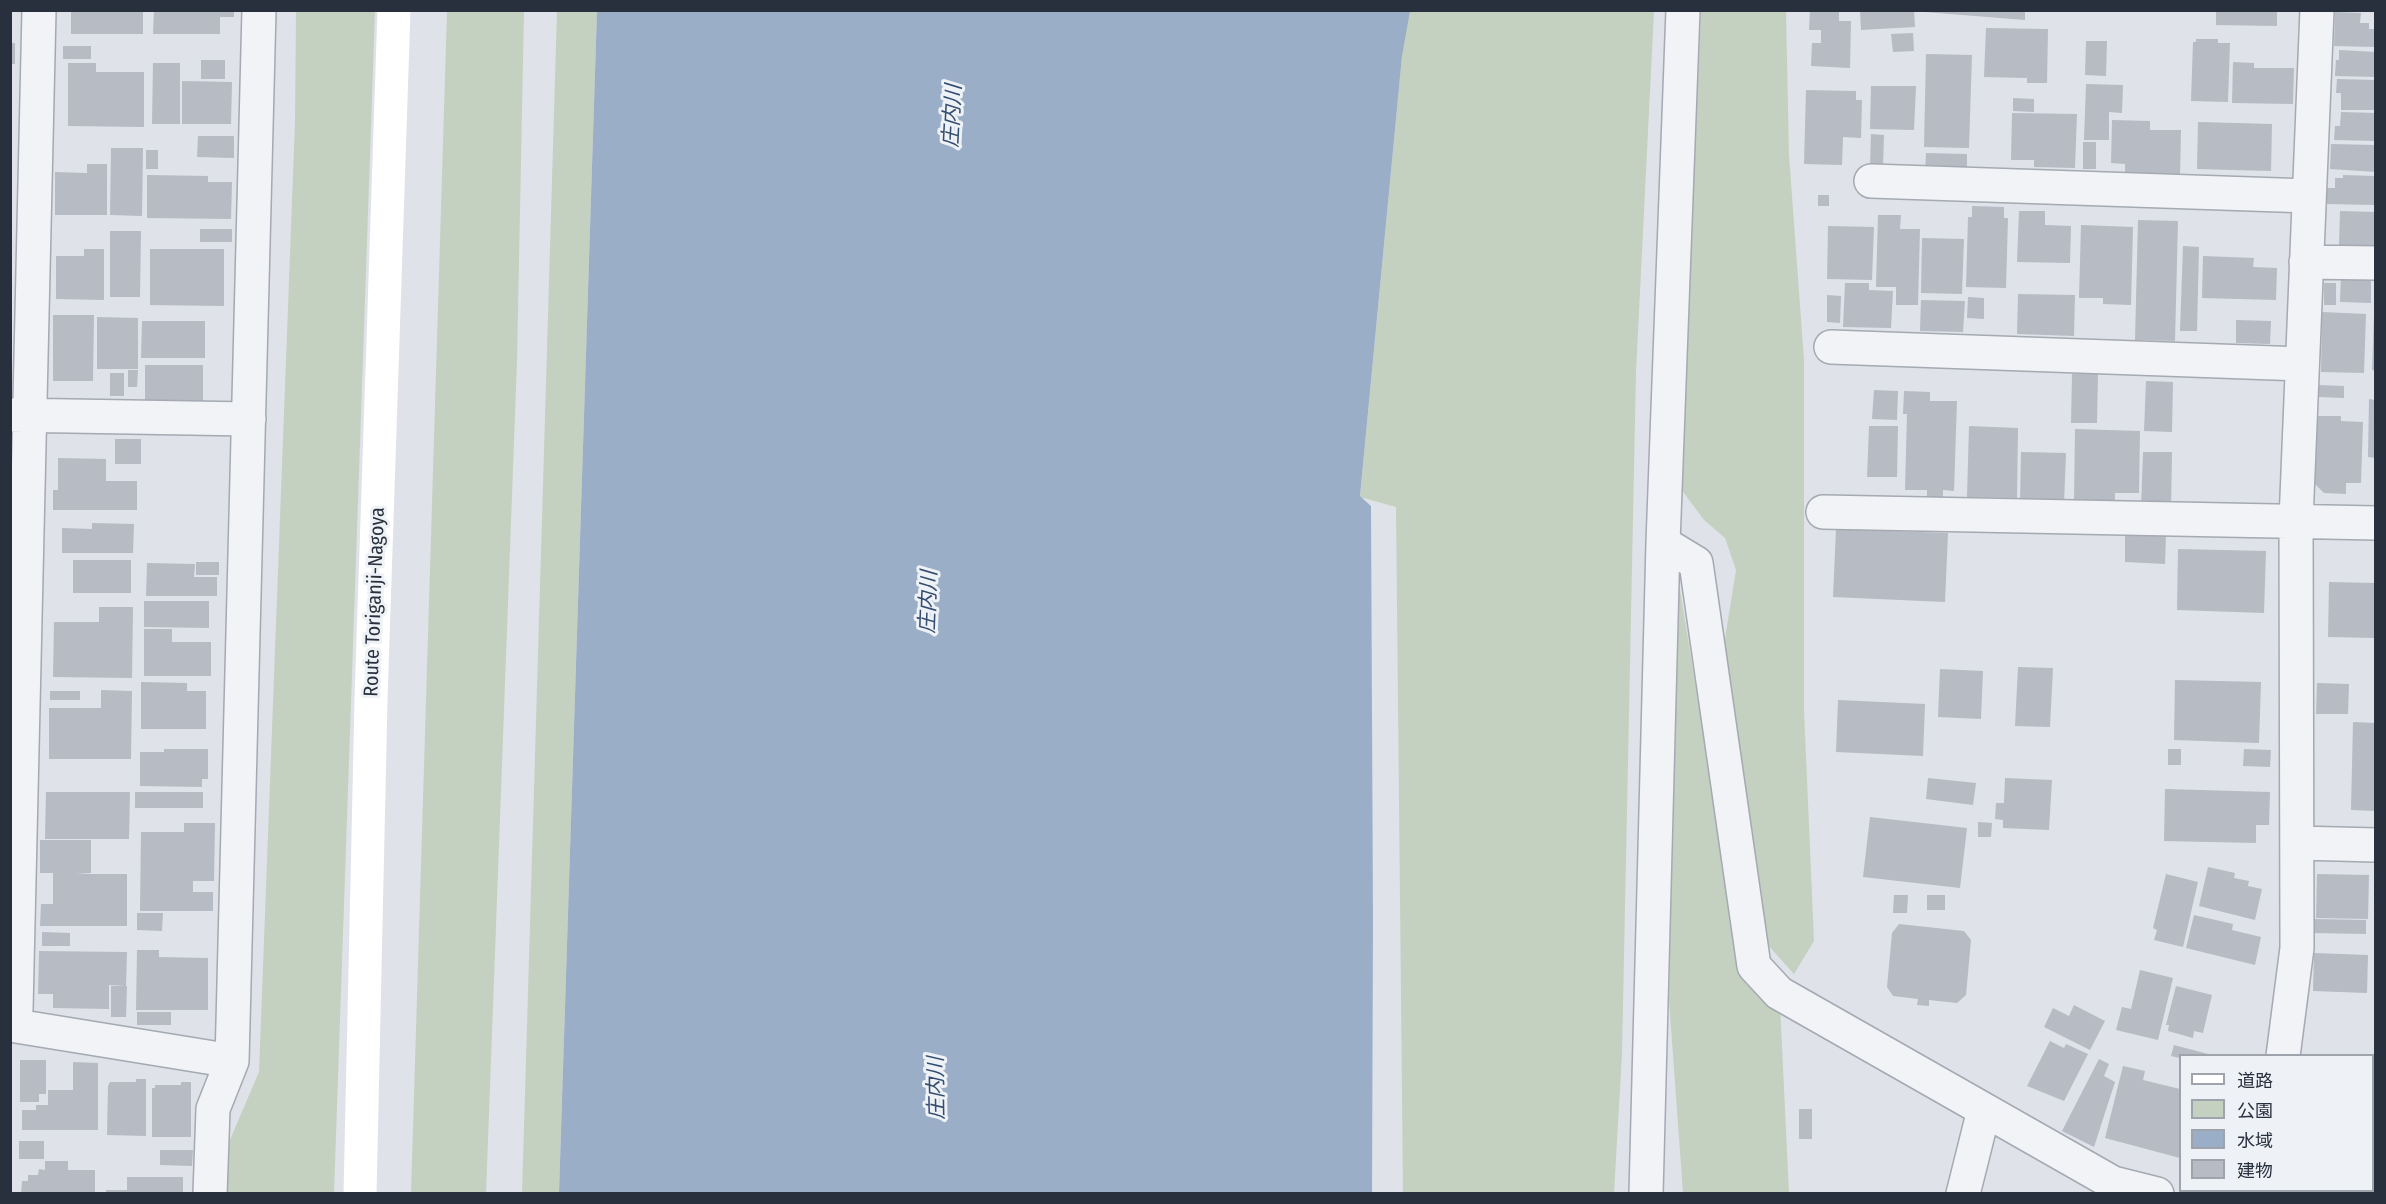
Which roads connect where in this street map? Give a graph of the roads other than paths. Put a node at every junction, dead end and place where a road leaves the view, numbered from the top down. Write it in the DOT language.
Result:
graph roads {
  1 [pos="39,10"];
  2 [pos="259,10"];
  3 [pos="394,10"];
  4 [pos="1683,10"];
  5 [pos="2317,10"];
  6 [pos="1871,181"];
  7 [pos="2309,196"];
  8 [pos="2306,262"];
  9 [pos="2376,263"];
  10 [pos="1831,347"];
  11 [pos="2302,364"];
  12 [pos="20,415"];
  13 [pos="249,419"];
  14 [pos="1823,512"];
  15 [pos="2296,521"];
  16 [pos="2376,523"];
  17 [pos="1664,543"];
  18 [pos="2298,843"];
  19 [pos="2376,845"];
  20 [pos="10,1025"];
  21 [pos="2283,1054"];
  22 [pos="232,1061"];
  23 [pos="1984,1110"];
  24 [pos="210,1194"];
  25 [pos="360,1194"];
  26 [pos="1646,1194"];
  27 [pos="1963,1194"];
  28 [pos="2157,1194"];
  1 -- 12 [label="street"];
  2 -- 13 [label="street"];
  3 -- 25 [label="main road, Route Toriganji-Nagoya"];
  4 -- 17 [label="street"];
  5 -- 7 [label="street"];
  6 -- 7 [label="street"];
  7 -- 8 [label="street"];
  8 -- 9 [label="street"];
  8 -- 11 [label="street"];
  10 -- 11 [label="street"];
  11 -- 15 [label="street"];
  12 -- 13 [label="street"];
  12 -- 20 [label="street"];
  13 -- 22 [label="street"];
  14 -- 15 [label="street"];
  15 -- 16 [label="street"];
  15 -- 18 [label="street"];
  17 -- 23 [label="street"];
  17 -- 26 [label="street"];
  18 -- 19 [label="street"];
  18 -- 21 [label="street"];
  20 -- 22 [label="street"];
  22 -- 24 [label="street"];
  23 -- 27 [label="street"];
  23 -- 28 [label="street"];
}
